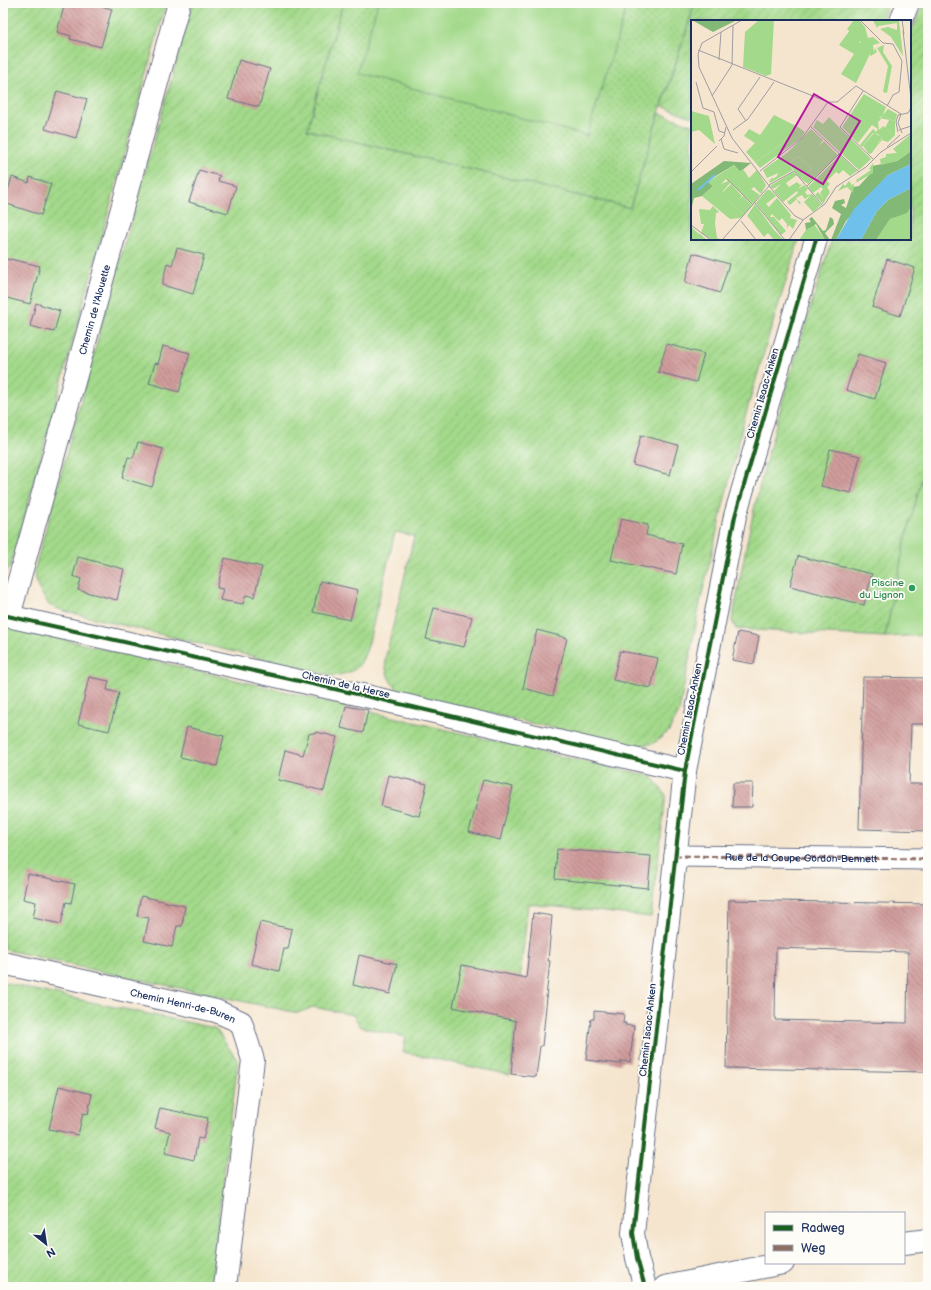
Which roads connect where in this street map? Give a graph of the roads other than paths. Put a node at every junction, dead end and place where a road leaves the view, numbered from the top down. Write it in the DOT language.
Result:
graph roads {
  1 [pos="179,3"];
  2 [pos="908,3"];
  3 [pos="901,20"];
  4 [pos="816,240"];
  5 [pos="6,615"];
  6 [pos="685,771"];
  7 [pos="675,856"];
  8 [pos="928,859"];
  9 [pos="3,963"];
  10 [pos="928,1240"];
  11 [pos="905,1243"];
  12 [pos="778,1264"];
  13 [pos="225,1287"];
  14 [pos="645,1287"];
  15 [pos="665,1287"];
  1 -- 5 [label="street, Chemin de l'Alouette"];
  2 -- 3 [label="street"];
  4 -- 6 [label="street, Chemin Isaac-Anken"];
  5 -- 6 [label="street, Chemin de la Herse"];
  6 -- 7 [label="street, Chemin Isaac-Anken"];
  7 -- 8 [label="street, Rue de la Coupe Gordon-Bennett"];
  7 -- 14 [label="street, Chemin Isaac-Anken"];
  9 -- 13 [label="street, Chemin Henri-de-Buren"];
  10 -- 11 [label="street"];
  12 -- 15 [label="street"];
}
